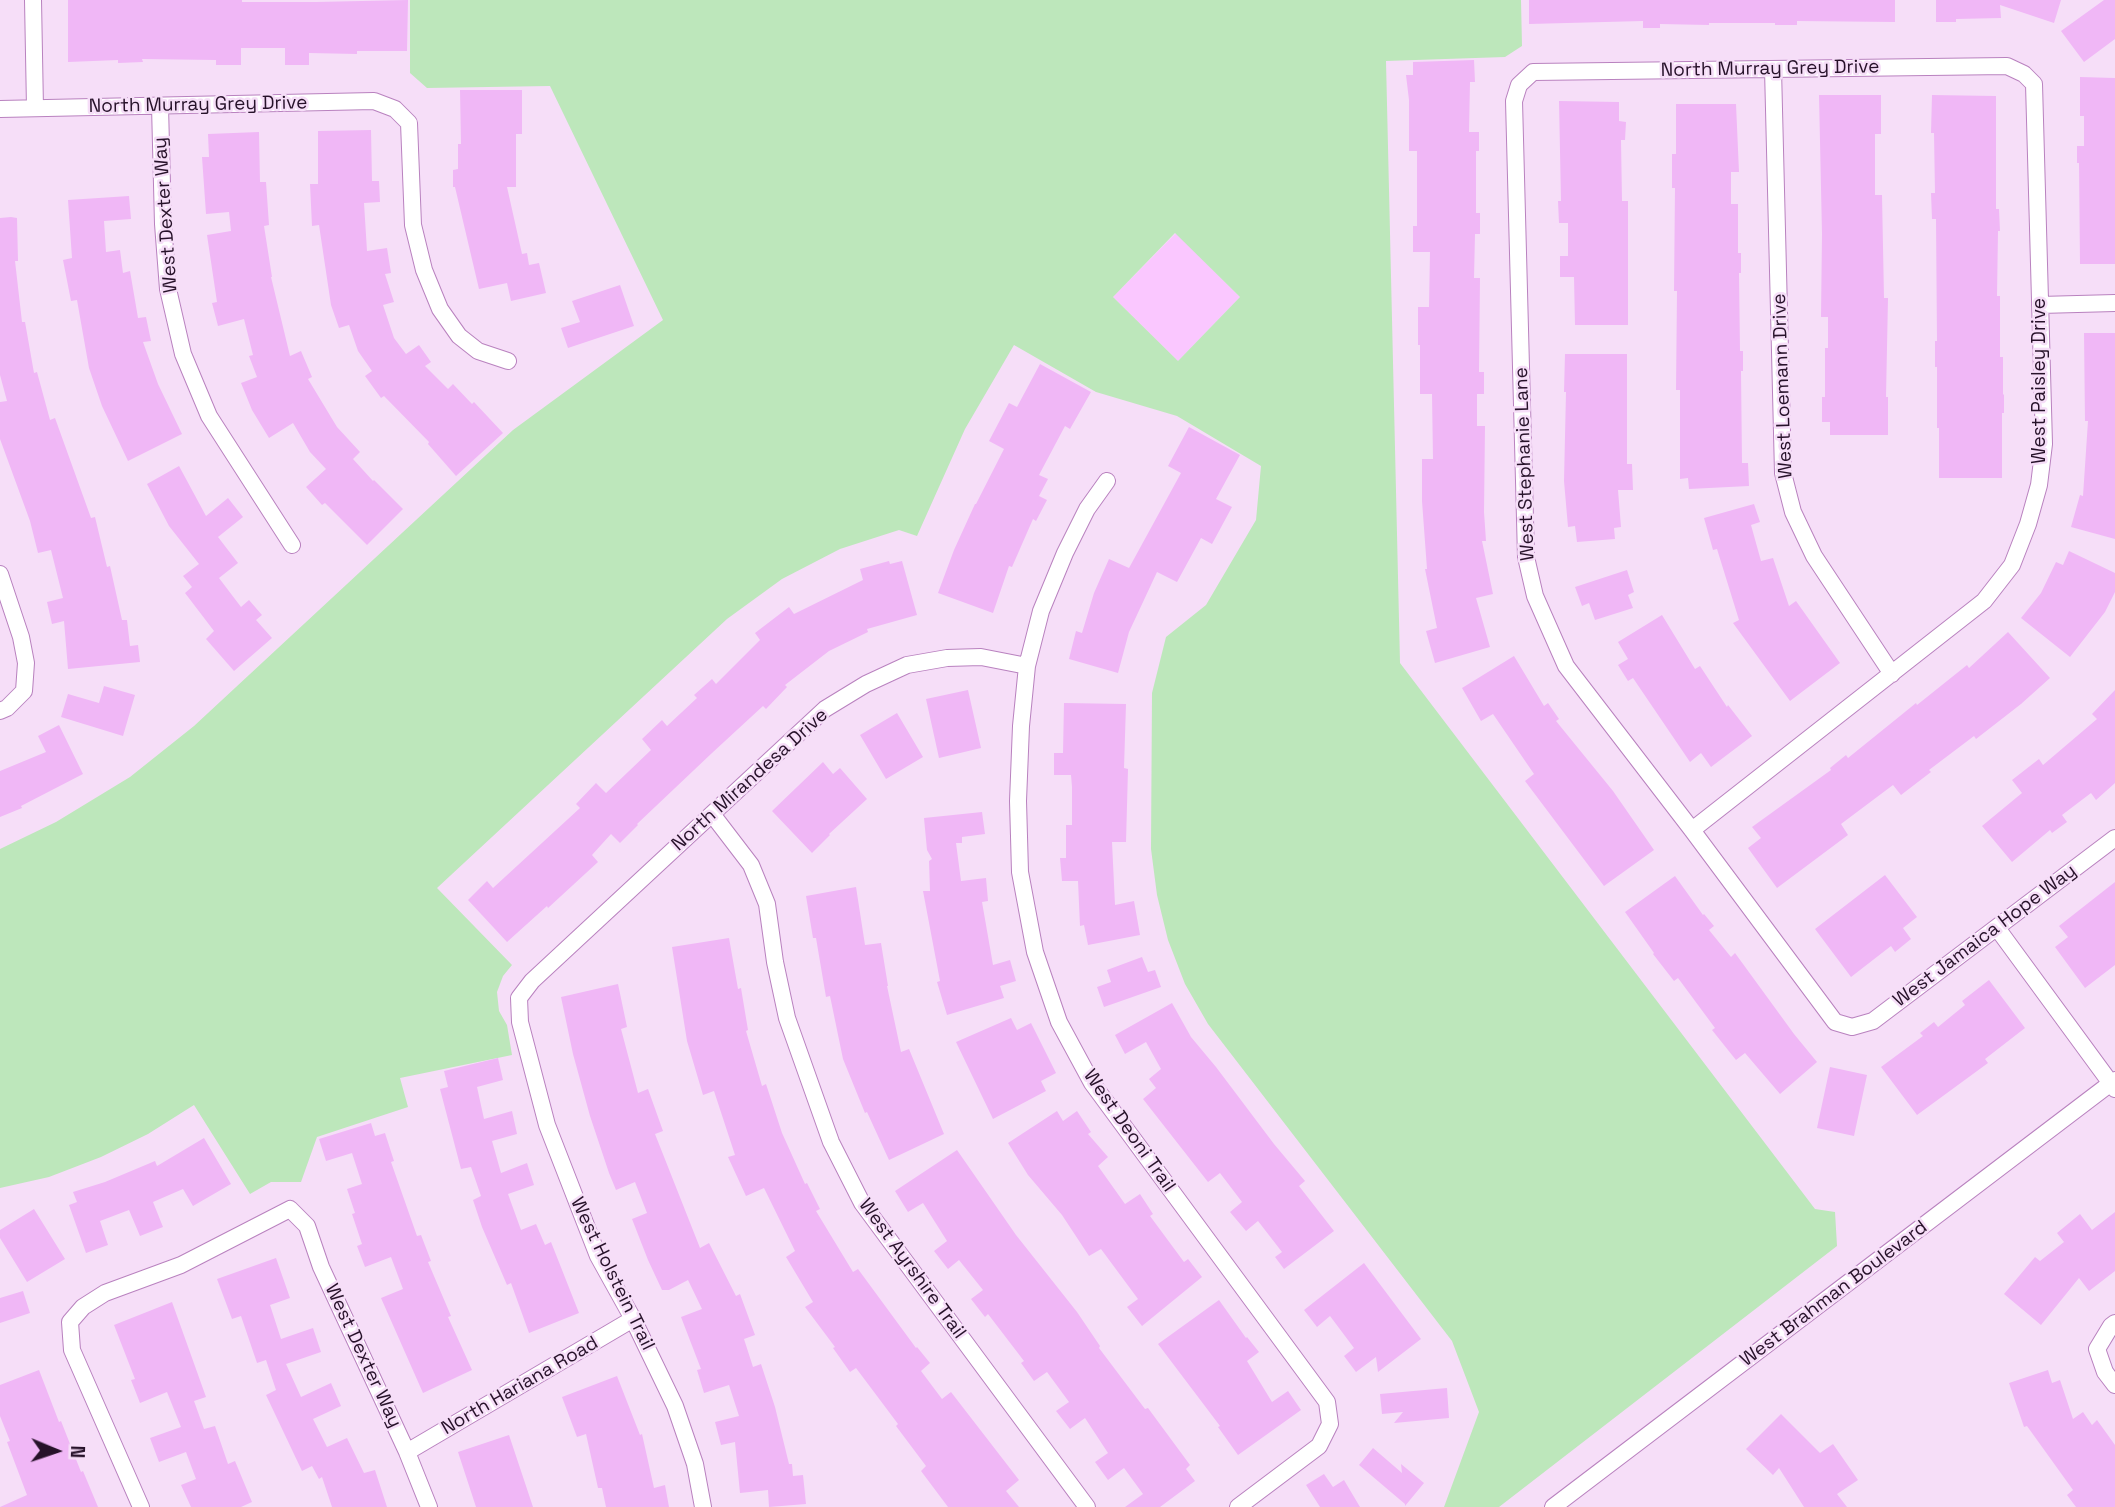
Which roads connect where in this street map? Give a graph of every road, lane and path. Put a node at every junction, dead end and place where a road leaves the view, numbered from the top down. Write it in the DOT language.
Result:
graph roads {
  1 [pos="33,0"];
  2 [pos="1773,69"];
  3 [pos="2024,74"];
  4 [pos="1519,85"];
  5 [pos="160,106"];
  6 [pos="35,108"];
  7 [pos="0,109"];
  8 [pos="2115,303"];
  9 [pos="2040,305"];
  10 [pos="508,361"];
  11 [pos="1107,481"];
  12 [pos="292,545"];
  13 [pos="0,574"];
  14 [pos="1027,666"];
  15 [pos="1892,674"];
  16 [pos="0,711"];
  17 [pos="712,814"];
  18 [pos="1692,830"];
  19 [pos="2115,838"];
  20 [pos="1997,928"];
  21 [pos="519,998"];
  22 [pos="1852,1027"];
  23 [pos="2114,1084"];
  24 [pos="633,1319"];
  25 [pos="2115,1323"];
  26 [pos="2115,1385"];
  27 [pos="407,1452"];
  28 [pos="1240,1506"];
  29 [pos="141,1507"];
  30 [pos="429,1507"];
  31 [pos="704,1507"];
  32 [pos="1087,1507"];
  33 [pos="1553,1507"];
  1 -- 6 [label="street"];
  2 -- 3 [label="street, North Murray Grey Drive"];
  2 -- 4 [label="street, North Murray Grey Drive"];
  2 -- 15 [label="street, West Loemann Drive"];
  3 -- 9 [label="street, West Paisley Drive"];
  4 -- 18 [label="street, West Stephanie Lane"];
  5 -- 6 [label="street, North Murray Grey Drive"];
  5 -- 10 [label="street, North Murray Grey Drive"];
  5 -- 12 [label="street, West Dexter Way"];
  6 -- 7 [label="street, North Murray Grey Drive"];
  8 -- 9 [label="street"];
  9 -- 15 [label="street, West Paisley Drive"];
  11 -- 14 [label="street, West Deoni Trail"];
  13 -- 16 [label="street"];
  14 -- 17 [label="street, North Mirandesa Drive"];
  14 -- 28 [label="street, West Deoni Trail"];
  15 -- 18 [label="street, West Paisley Drive"];
  17 -- 21 [label="street, North Mirandesa Drive"];
  17 -- 32 [label="street, West Ayrshire Trail"];
  18 -- 22 [label="street, West Stephanie Lane"];
  19 -- 20 [label="street, West Jamaica Hope Way"];
  20 -- 22 [label="street, West Jamaica Hope Way"];
  20 -- 23 [label="street"];
  21 -- 24 [label="street, West Holstein Trail"];
  23 -- 33 [label="street, West Brahman Boulevard"];
  24 -- 27 [label="street, North Hariana Road"];
  24 -- 31 [label="street, West Holstein Trail"];
  25 -- 26 [label="street"];
  27 -- 29 [label="street, West Dexter Way"];
  27 -- 30 [label="street, West Dexter Way"];
}
